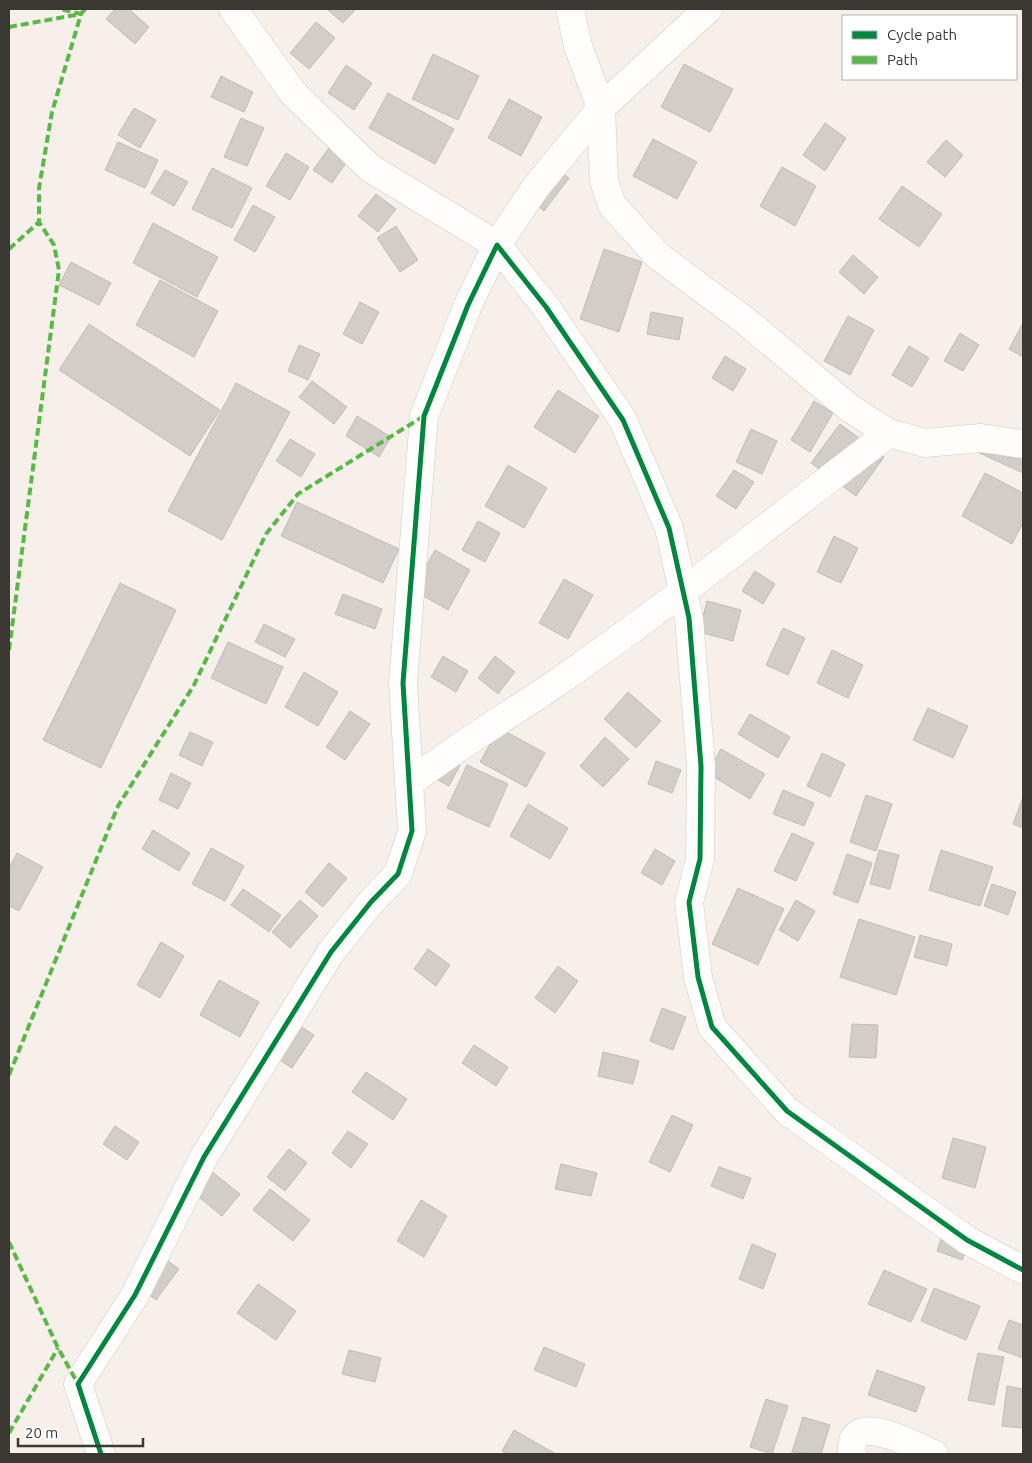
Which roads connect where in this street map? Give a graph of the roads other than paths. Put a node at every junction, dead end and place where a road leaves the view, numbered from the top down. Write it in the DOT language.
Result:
graph roads {
  1 [pos="570,9"];
  2 [pos="708,9"];
  3 [pos="236,11"];
  4 [pos="601,108"];
  5 [pos="497,245"];
  6 [pos="888,433"];
  7 [pos="1023,444"];
  8 [pos="683,590"];
  9 [pos="411,782"];
  10 [pos="1023,1270"];
  11 [pos="101,1454"];
  12 [pos="852,1454"];
  13 [pos="934,1454"];
  1 -- 4 [label="street"];
  2 -- 4 [label="street"];
  3 -- 5 [label="street"];
  4 -- 5 [label="street"];
  4 -- 6 [label="street"];
  5 -- 8 [label="street"];
  5 -- 9 [label="street"];
  6 -- 7 [label="street"];
  6 -- 8 [label="street"];
  8 -- 9 [label="street"];
  8 -- 10 [label="street"];
  9 -- 11 [label="street"];
  12 -- 13 [label="street"];
}
